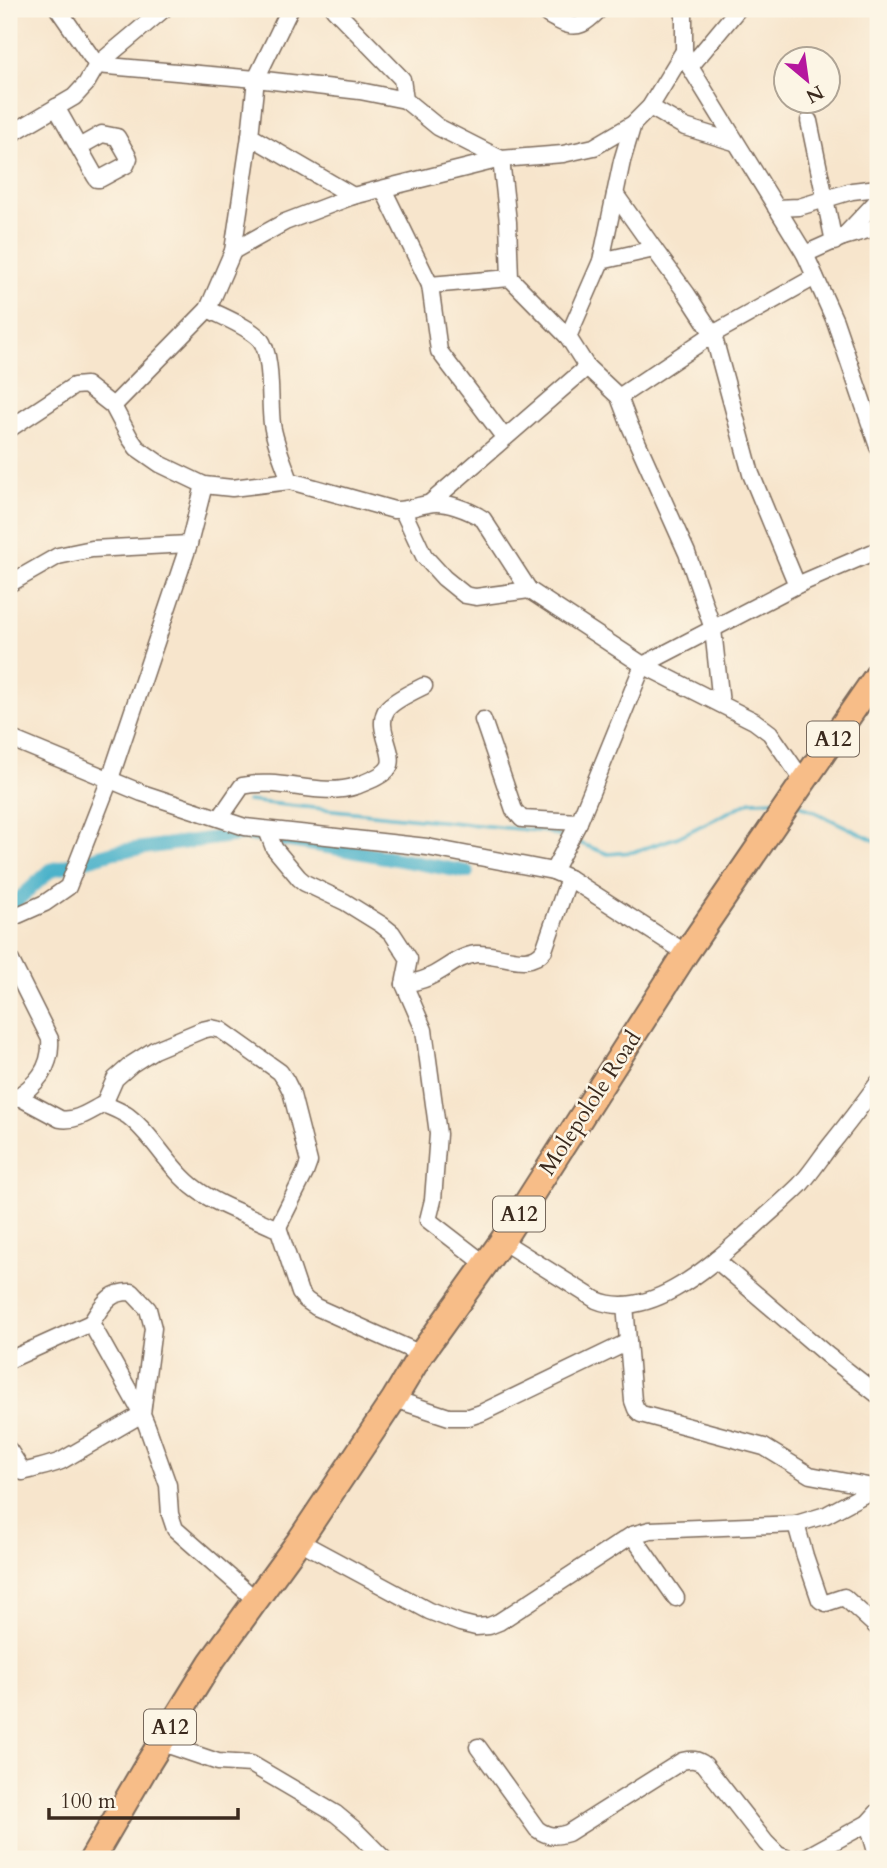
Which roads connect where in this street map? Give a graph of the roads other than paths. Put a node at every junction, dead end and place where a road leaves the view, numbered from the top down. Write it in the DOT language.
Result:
graph roads {
  1 [pos="58,9"];
  2 [pos="164,9"];
  3 [pos="290,9"];
  4 [pos="334,9"];
  5 [pos="542,9"];
  6 [pos="600,9"];
  7 [pos="738,9"];
  8 [pos="683,10"];
  9 [pos="684,51"];
  10 [pos="97,65"];
  11 [pos="690,67"];
  12 [pos="256,79"];
  13 [pos="405,100"];
  14 [pos="56,107"];
  15 [pos="650,107"];
  16 [pos="809,121"];
  17 [pos="633,124"];
  18 [pos="9,135"];
  19 [pos="250,136"];
  20 [pos="734,142"];
  21 [pos="79,147"];
  22 [pos="594,147"];
  23 [pos="501,159"];
  24 [pos="622,161"];
  25 [pos="383,188"];
  26 [pos="878,188"];
  27 [pos="615,194"];
  28 [pos="352,196"];
  29 [pos="825,199"];
  30 [pos="878,200"];
  31 [pos="776,208"];
  32 [pos="878,228"];
  33 [pos="839,239"];
  34 [pos="654,249"];
  35 [pos="233,251"];
  36 [pos="805,254"];
  37 [pos="601,261"];
  38 [pos="816,277"];
  39 [pos="510,278"];
  40 [pos="430,285"];
  41 [pos="208,309"];
  42 [pos="712,334"];
  43 [pos="568,337"];
  44 [pos="587,367"];
  45 [pos="619,397"];
  46 [pos="113,406"];
  47 [pos="9,429"];
  48 [pos="504,437"];
  49 [pos="878,447"];
  50 [pos="290,481"];
  51 [pos="204,485"];
  52 [pos="430,503"];
  53 [pos="403,511"];
  54 [pos="189,544"];
  55 [pos="878,550"];
  56 [pos="9,584"];
  57 [pos="797,586"];
  58 [pos="529,590"];
  59 [pos="713,629"];
  60 [pos="643,665"];
  61 [pos="878,674"];
  62 [pos="424,685"];
  63 [pos="721,704"];
  64 [pos="483,720"];
  65 [pos="9,738"];
  66 [pos="110,779"];
  67 [pos="804,782"];
  68 [pos="220,818"];
  69 [pos="579,822"];
  70 [pos="267,830"];
  71 [pos="552,871"];
  72 [pos="569,878"];
  73 [pos="9,919"];
  74 [pos="686,953"];
  75 [pos="9,957"];
  76 [pos="404,984"];
  77 [pos="878,1083"];
  78 [pos="13,1099"];
  79 [pos="104,1104"];
  80 [pos="278,1227"];
  81 [pos="502,1241"];
  82 [pos="716,1260"];
  83 [pos="485,1264"];
  84 [pos="625,1305"];
  85 [pos="91,1323"];
  86 [pos="628,1342"];
  87 [pos="421,1354"];
  88 [pos="9,1360"];
  89 [pos="878,1395"];
  90 [pos="394,1399"];
  91 [pos="142,1414"];
  92 [pos="9,1450"];
  93 [pos="878,1488"];
  94 [pos="796,1524"];
  95 [pos="632,1535"];
  96 [pos="299,1541"];
  97 [pos="676,1598"];
  98 [pos="257,1601"];
  99 [pos="878,1629"];
  100 [pos="171,1746"];
  101 [pos="478,1747"];
  102 [pos="873,1817"];
  103 [pos="92,1859"];
  104 [pos="109,1859"];
  105 [pos="384,1859"];
  106 [pos="789,1859"];
  107 [pos="798,1859"];
  108 [pos="877,1859"];
  1 -- 10 [label="street"];
  2 -- 10 [label="street"];
  3 -- 12 [label="street"];
  4 -- 13 [label="street"];
  5 -- 6 [label="street"];
  7 -- 11 [label="street"];
  8 -- 9 [label="street"];
  9 -- 11 [label="street"];
  9 -- 15 [label="street"];
  10 -- 12 [label="street"];
  10 -- 14 [label="street"];
  11 -- 20 [label="street"];
  12 -- 13 [label="street"];
  12 -- 19 [label="street"];
  13 -- 23 [label="street"];
  14 -- 18 [label="street"];
  14 -- 21 [label="street"];
  15 -- 17 [label="street"];
  15 -- 20 [label="street"];
  16 -- 29 [label="street"];
  17 -- 22 [label="street"];
  17 -- 24 [label="street"];
  19 -- 28 [label="street"];
  19 -- 35 [label="street"];
  20 -- 31 [label="street"];
  22 -- 23 [label="street"];
  22 -- 24 [label="street"];
  23 -- 25 [label="street"];
  23 -- 39 [label="street"];
  24 -- 27 [label="street"];
  25 -- 28 [label="street"];
  25 -- 40 [label="street"];
  26 -- 29 [label="street"];
  27 -- 34 [label="street"];
  27 -- 37 [label="street"];
  28 -- 35 [label="street"];
  29 -- 31 [label="street"];
  29 -- 33 [label="street"];
  30 -- 33 [label="street"];
  31 -- 36 [label="street"];
  32 -- 33 [label="street"];
  33 -- 36 [label="street"];
  34 -- 37 [label="street"];
  34 -- 42 [label="street"];
  35 -- 41 [label="street"];
  36 -- 38 [label="street"];
  37 -- 43 [label="street"];
  38 -- 42 [label="street"];
  38 -- 49 [label="street"];
  39 -- 40 [label="street"];
  39 -- 43 [label="street"];
  40 -- 48 [label="street"];
  41 -- 46 [label="street"];
  41 -- 50 [label="street"];
  42 -- 45 [label="street"];
  42 -- 57 [label="street"];
  43 -- 44 [label="street"];
  44 -- 45 [label="street"];
  44 -- 48 [label="street"];
  45 -- 59 [label="street"];
  46 -- 47 [label="street"];
  46 -- 51 [label="street"];
  48 -- 52 [label="street"];
  50 -- 51 [label="street"];
  50 -- 53 [label="street"];
  51 -- 54 [label="street"];
  52 -- 53 [label="street"];
  52 -- 58 [label="street"];
  53 -- 58 [label="street"];
  54 -- 56 [label="street"];
  54 -- 66 [label="street"];
  55 -- 57 [label="street"];
  57 -- 59 [label="street"];
  58 -- 60 [label="street"];
  59 -- 60 [label="street"];
  59 -- 63 [label="street"];
  60 -- 63 [label="street"];
  60 -- 69 [label="street"];
  61 -- 67 [label="main road, Molepolole Road / A12"];
  62 -- 68 [label="street"];
  63 -- 67 [label="street"];
  64 -- 69 [label="street"];
  65 -- 66 [label="street"];
  66 -- 68 [label="street"];
  66 -- 73 [label="street"];
  67 -- 74 [label="main road, Molepolole Road / A12"];
  68 -- 70 [label="street"];
  69 -- 71 [label="street"];
  70 -- 71 [label="street"];
  70 -- 76 [label="street"];
  71 -- 72 [label="street"];
  72 -- 74 [label="street"];
  72 -- 76 [label="street"];
  74 -- 81 [label="main road, Molepolole Road / A12"];
  75 -- 78 [label="street"];
  76 -- 83 [label="street"];
  77 -- 82 [label="street"];
  78 -- 79 [label="street"];
  79 -- 80 [label="street"];
  79 -- 80 [label="street"];
  80 -- 87 [label="street"];
  81 -- 83 [label="main road, Molepolole Road / A12"];
  81 -- 84 [label="street"];
  82 -- 84 [label="street"];
  82 -- 89 [label="street"];
  83 -- 87 [label="main road, Molepolole Road / A12"];
  84 -- 86 [label="street"];
  85 -- 88 [label="street"];
  85 -- 91 [label="street"];
  85 -- 91 [label="street"];
  86 -- 90 [label="street"];
  86 -- 93 [label="street"];
  87 -- 90 [label="main road, Molepolole Road / A12"];
  90 -- 96 [label="main road, Molepolole Road / A12"];
  91 -- 92 [label="street"];
  91 -- 98 [label="street"];
  93 -- 94 [label="street"];
  94 -- 95 [label="street"];
  94 -- 99 [label="street"];
  95 -- 96 [label="street"];
  95 -- 97 [label="street"];
  96 -- 98 [label="main road, Molepolole Road / A12"];
  98 -- 100 [label="main road, Molepolole Road / A12"];
  98 -- 103 [label="main road, Molepolole Road / A12"];
  100 -- 104 [label="main road, Molepolole Road / A12"];
  100 -- 105 [label="street"];
  101 -- 106 [label="street"];
  102 -- 107 [label="street"];
  102 -- 108 [label="street"];
}
